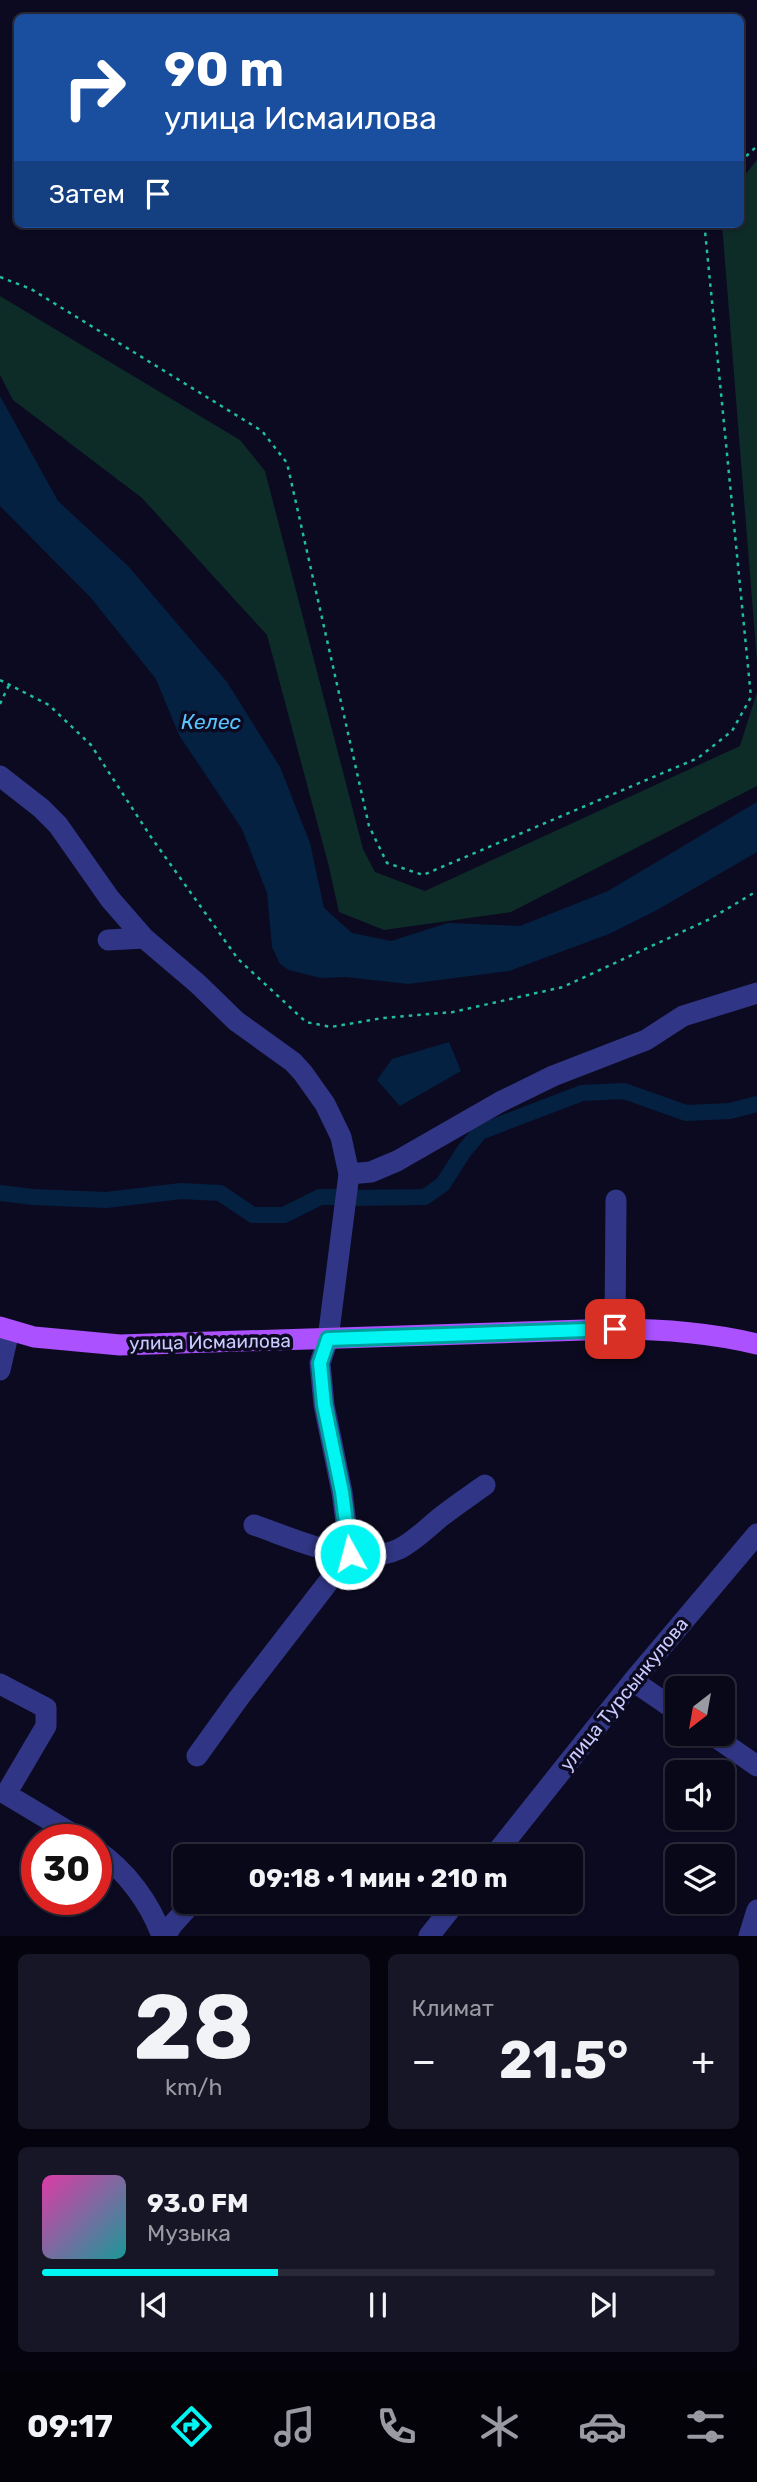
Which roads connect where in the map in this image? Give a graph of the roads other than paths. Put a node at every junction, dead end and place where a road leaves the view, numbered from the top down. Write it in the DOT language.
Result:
graph roads {
  1 [pos="0,776"];
  2 [pos="144,938"];
  3 [pos="108,940"];
  4 [pos="757,993"];
  5 [pos="349,1174"];
  6 [pos="616,1200"];
  7 [pos="5,1329"];
  8 [pos="615,1329"];
  9 [pos="328,1339"];
  10 [pos="757,1344"];
  11 [pos="0,1370"];
  12 [pos="485,1485"];
  13 [pos="254,1525"];
  14 [pos="757,1534"];
  15 [pos="350,1554"];
  16 [pos="633,1681"];
  17 [pos="0,1684"];
  18 [pos="665,1703"];
  19 [pos="728,1746"];
  20 [pos="197,1756"];
  21 [pos="757,1766"];
  22 [pos="56,1824"];
  23 [pos="503,1844"];
  24 [pos="112,1861"];
  25 [pos="757,1910"];
  26 [pos="182,1914"];
  27 [pos="441,1914"];
  28 [pos="164,1936"];
  29 [pos="429,1936"];
  30 [pos="749,1936"];
  1 -- 2 [label="street"];
  2 -- 3 [label="street"];
  2 -- 5 [label="street"];
  4 -- 5 [label="street"];
  5 -- 9 [label="street"];
  6 -- 8 [label="street"];
  7 -- 9 [label="main road, улица Исмаилова"];
  7 -- 11 [label="street"];
  8 -- 9 [label="main road, улица Исмаилова"];
  8 -- 10 [label="main road, улица Исмаилова"];
  9 -- 15 [label="street"];
  12 -- 15 [label="street"];
  13 -- 15 [label="street"];
  14 -- 16 [label="street, улица Турсынкулова"];
  15 -- 20 [label="street"];
  16 -- 18 [label="street"];
  16 -- 23 [label="street, улица Турсынкулова"];
  17 -- 22 [label="street"];
  19 -- 21 [label="street"];
  24 -- 28 [label="street"];
  25 -- 30 [label="street"];
  26 -- 28 [label="street"];
  27 -- 29 [label="street"];
}
